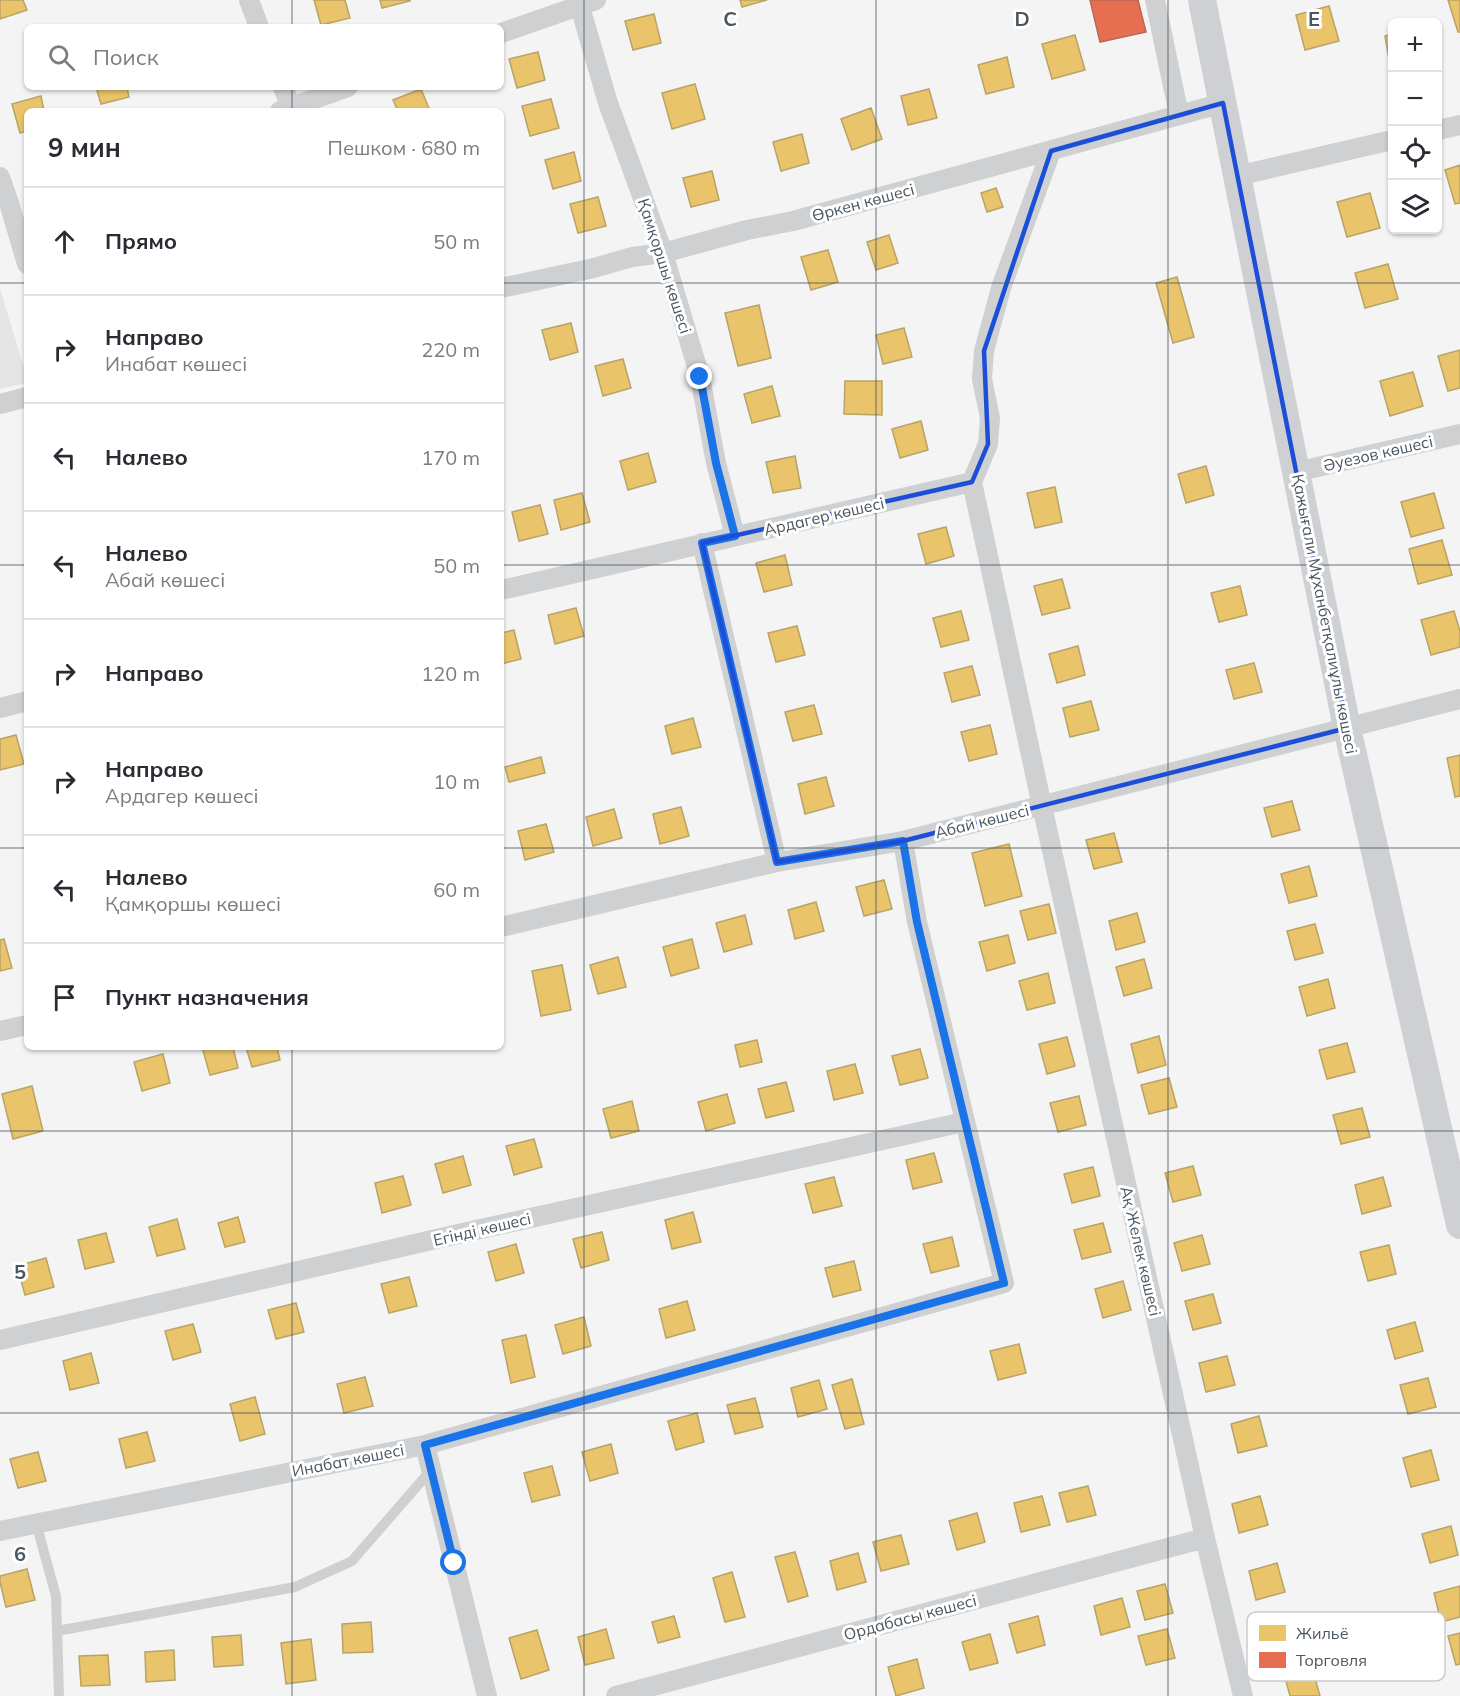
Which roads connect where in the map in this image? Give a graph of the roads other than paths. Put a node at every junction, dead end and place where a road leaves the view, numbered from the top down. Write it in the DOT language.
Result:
graph roads {
  1 [pos="249,0"];
  2 [pos="1155,0"];
  3 [pos="1202,0"];
  4 [pos="585,2"];
  5 [pos="258,24"];
  6 [pos="504,32"];
  7 [pos="283,90"];
  8 [pos="339,90"];
  9 [pos="1223,103"];
  10 [pos="285,108"];
  11 [pos="288,108"];
  12 [pos="1179,115"];
  13 [pos="1460,125"];
  14 [pos="1442,129"];
  15 [pos="1388,141"];
  16 [pos="1051,151"];
  17 [pos="1237,176"];
  18 [pos="0,177"];
  19 [pos="18,200"];
  20 [pos="24,243"];
  21 [pos="663,253"];
  22 [pos="504,287"];
  23 [pos="24,398"];
  24 [pos="0,404"];
  25 [pos="1460,434"];
  26 [pos="1296,472"];
  27 [pos="972,482"];
  28 [pos="735,536"];
  29 [pos="702,543"];
  30 [pos="504,589"];
  31 [pos="1460,699"];
  32 [pos="24,702"];
  33 [pos="0,708"];
  34 [pos="1347,728"];
  35 [pos="1042,806"];
  36 [pos="903,841"];
  37 [pos="777,862"];
  38 [pos="504,926"];
  39 [pos="24,1026"];
  40 [pos="0,1031"];
  41 [pos="964,1122"];
  42 [pos="1460,1225"];
  43 [pos="0,1340"];
  44 [pos="425,1445"];
  45 [pos="431,1470"];
  46 [pos="36,1523"];
  47 [pos="0,1531"];
  48 [pos="1205,1538"];
  49 [pos="57,1631"];
  50 [pos="59,1696"];
  51 [pos="487,1696"];
  52 [pos="616,1696"];
  53 [pos="1243,1696"];
  1 -- 5 [label="street"];
  2 -- 12 [label="street"];
  3 -- 9 [label="street, Қажығали Мұханбетқалиұлы көшесі"];
  4 -- 6 [label="street"];
  4 -- 21 [label="street, Қамқоршы көшесі"];
  7 -- 10 [label="street"];
  8 -- 11 [label="street"];
  9 -- 12 [label="street, Өркен көшесі"];
  9 -- 17 [label="street, Қажығали Мұханбетқалиұлы көшесі"];
  12 -- 16 [label="street, Өркен көшесі"];
  13 -- 14 [label="street"];
  15 -- 17 [label="street"];
  16 -- 21 [label="street, Өркен көшесі"];
  16 -- 27 [label="street"];
  17 -- 26 [label="street, Қажығали Мұханбетқалиұлы көшесі"];
  18 -- 19 [label="street"];
  19 -- 20 [label="street"];
  21 -- 22 [label="street, Өркен көшесі"];
  21 -- 28 [label="street, Қамқоршы көшесі"];
  23 -- 24 [label="street"];
  25 -- 26 [label="street, Әуезов көшесі"];
  26 -- 34 [label="street, Қажығали Мұханбетқалиұлы көшесі"];
  27 -- 28 [label="street, Ардагер көшесі"];
  27 -- 35 [label="street, Ақ Желек көшесі"];
  28 -- 29 [label="street, Ардагер көшесі"];
  29 -- 30 [label="street, Ардагер көшесі"];
  29 -- 37 [label="street"];
  31 -- 34 [label="street, Абай көшесі"];
  32 -- 33 [label="street"];
  34 -- 35 [label="street, Абай көшесі"];
  34 -- 42 [label="street, Қажығали Мұханбетқалиұлы көшесі"];
  35 -- 36 [label="street, Абай көшесі"];
  35 -- 48 [label="street, Ақ Желек көшесі"];
  36 -- 37 [label="street, Абай көшесі"];
  36 -- 41 [label="street"];
  37 -- 38 [label="street, Абай көшесі"];
  39 -- 40 [label="street"];
  41 -- 43 [label="street, Егінді көшесі"];
  41 -- 44 [label="street, Инабат көшесі"];
  44 -- 45 [label="street"];
  44 -- 46 [label="street, Инабат көшесі"];
  45 -- 49 [label="lane"];
  45 -- 51 [label="street"];
  46 -- 47 [label="street, Инабат көшесі"];
  46 -- 49 [label="lane"];
  48 -- 52 [label="street, Ордабасы көшесі"];
  48 -- 53 [label="street, Ақ Желек көшесі"];
  49 -- 50 [label="lane"];
}
